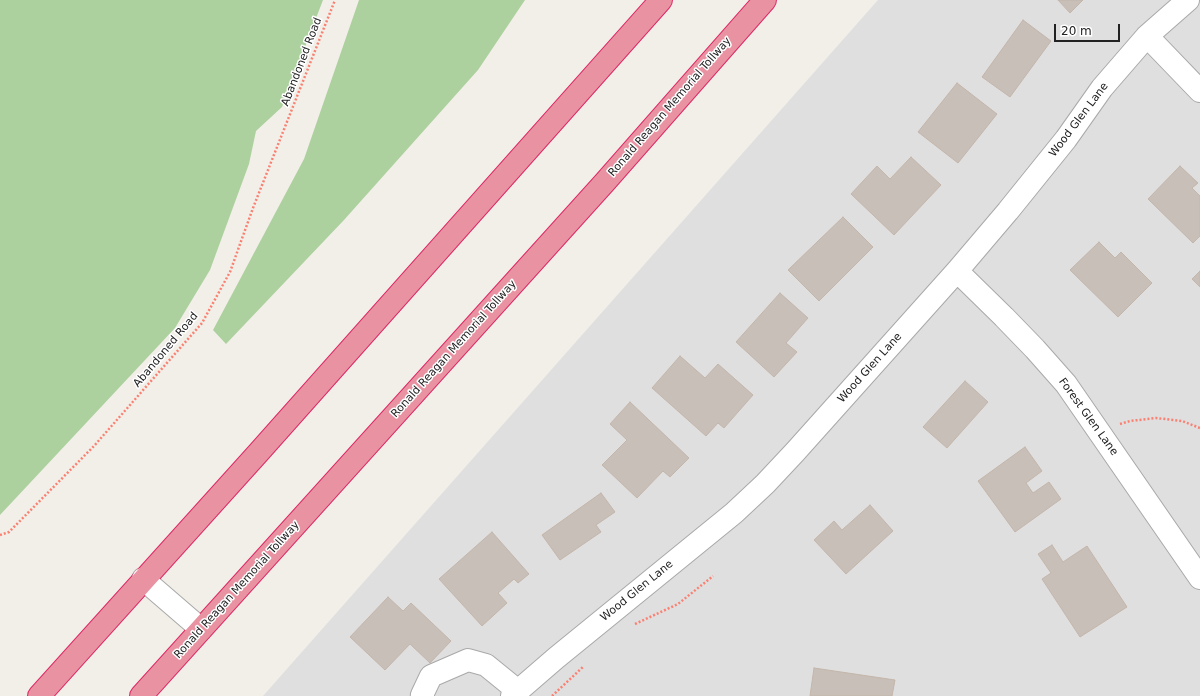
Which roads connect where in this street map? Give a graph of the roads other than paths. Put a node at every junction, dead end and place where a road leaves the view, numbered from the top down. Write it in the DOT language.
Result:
graph roads {
  1 [pos="661,0"];
  2 [pos="765,0"];
  3 [pos="1188,0"];
  4 [pos="1147,36"];
  5 [pos="1200,91"];
  6 [pos="957,271"];
  7 [pos="1200,578"];
  8 [pos="143,579"];
  9 [pos="201,629"];
  10 [pos="515,693"];
  11 [pos="38,696"];
  12 [pos="142,696"];
  13 [pos="423,696"];
  1 -- 8 [label="highway"];
  2 -- 9 [label="highway, Ronald Reagan Memorial Tollway"];
  3 -- 4 [label="street, Wood Glen Lane"];
  4 -- 5 [label="street"];
  4 -- 6 [label="street, Wood Glen Lane"];
  6 -- 7 [label="street, Forest Glen Lane"];
  6 -- 10 [label="street, Wood Glen Lane"];
  8 -- 9 [label="street"];
  8 -- 11 [label="highway"];
  9 -- 12 [label="highway, Ronald Reagan Memorial Tollway"];
  10 -- 13 [label="street"];
}
